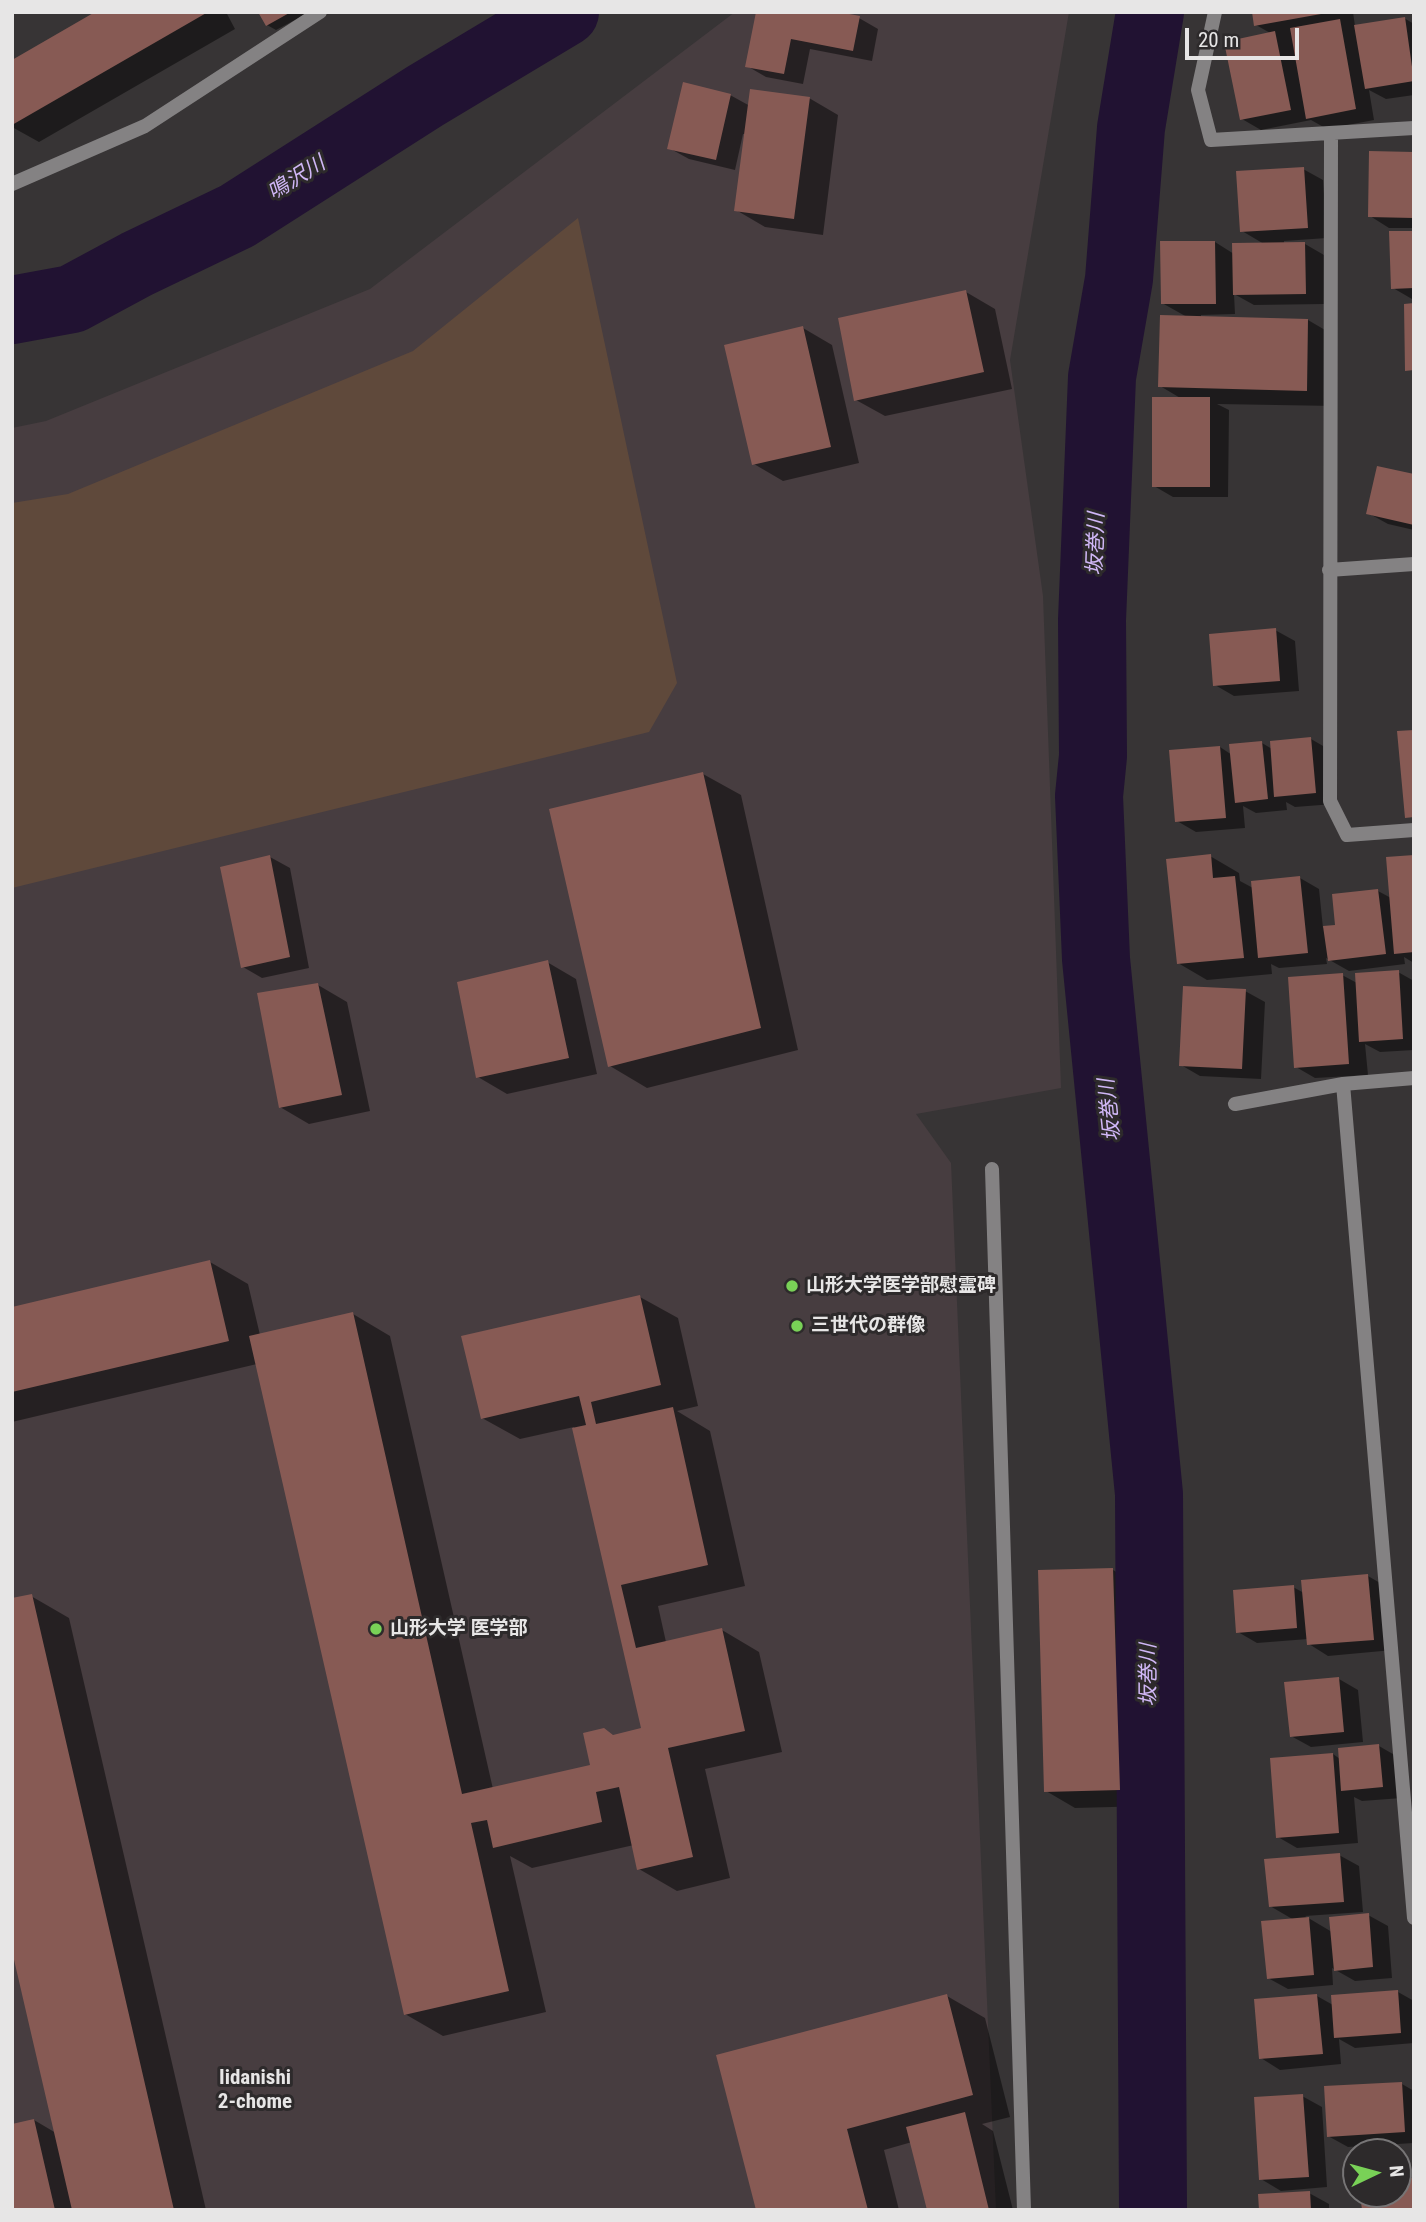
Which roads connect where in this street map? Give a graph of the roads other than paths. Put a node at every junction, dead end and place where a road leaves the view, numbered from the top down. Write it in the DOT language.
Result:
graph roads {
  1 [pos="320,12"];
  2 [pos="1215,12"];
  3 [pos="1414,128"];
  4 [pos="1331,134"];
  5 [pos="12,184"];
  6 [pos="1414,564"];
  7 [pos="1329,570"];
  8 [pos="1414,830"];
  9 [pos="1414,1078"];
  10 [pos="1343,1084"];
  11 [pos="1235,1104"];
  12 [pos="992,1169"];
  13 [pos="1411,1860"];
  14 [pos="1414,1918"];
  15 [pos="1024,2210"];
  1 -- 5 [label="street"];
  2 -- 4 [label="street"];
  3 -- 4 [label="street"];
  4 -- 7 [label="street"];
  6 -- 7 [label="street"];
  7 -- 8 [label="street"];
  9 -- 10 [label="street"];
  10 -- 11 [label="street"];
  10 -- 13 [label="street"];
  12 -- 15 [label="street"];
  13 -- 14 [label="street"];
}
